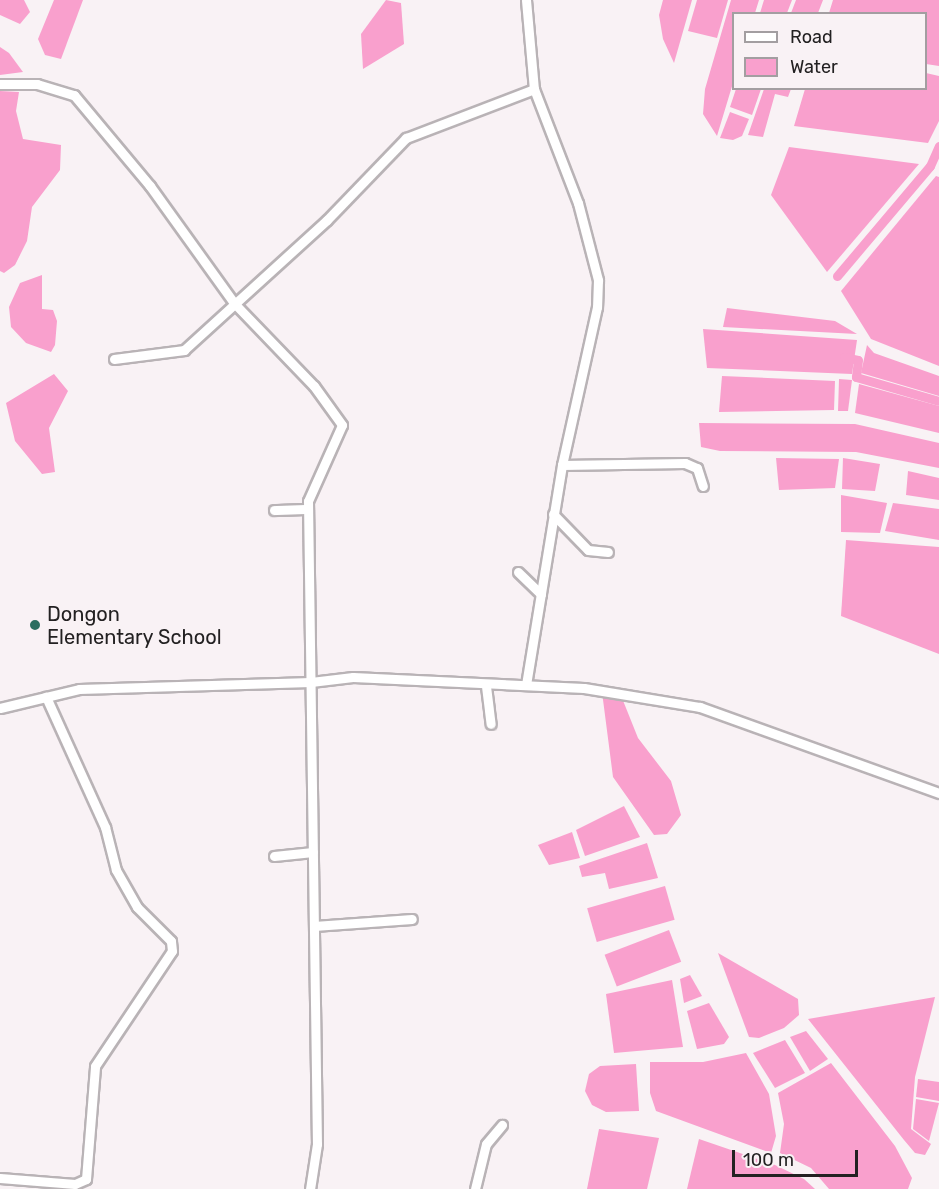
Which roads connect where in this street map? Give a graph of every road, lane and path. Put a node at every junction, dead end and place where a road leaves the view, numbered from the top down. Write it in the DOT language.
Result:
graph roads {
  1 [pos="526,0"];
  2 [pos="0,84"];
  3 [pos="534,89"];
  4 [pos="234,303"];
  5 [pos="114,359"];
  6 [pos="562,465"];
  7 [pos="703,486"];
  8 [pos="308,509"];
  9 [pos="274,510"];
  10 [pos="553,514"];
  11 [pos="608,552"];
  12 [pos="518,572"];
  13 [pos="541,594"];
  14 [pos="311,682"];
  15 [pos="526,685"];
  16 [pos="486,686"];
  17 [pos="46,697"];
  18 [pos="0,708"];
  19 [pos="491,724"];
  20 [pos="939,793"];
  21 [pos="313,852"];
  22 [pos="274,856"];
  23 [pos="412,919"];
  24 [pos="314,926"];
  25 [pos="502,1125"];
  26 [pos="0,1178"];
  27 [pos="310,1189"];
  28 [pos="475,1189"];
  1 -- 3 [label="street"];
  2 -- 4 [label="street"];
  3 -- 4 [label="street"];
  3 -- 6 [label="street"];
  4 -- 5 [label="street"];
  4 -- 8 [label="street"];
  6 -- 7 [label="street"];
  6 -- 10 [label="street"];
  8 -- 9 [label="street"];
  8 -- 14 [label="street"];
  10 -- 11 [label="street"];
  10 -- 13 [label="street"];
  12 -- 13 [label="street"];
  13 -- 15 [label="street"];
  14 -- 16 [label="street"];
  14 -- 17 [label="street"];
  14 -- 21 [label="street"];
  15 -- 16 [label="street"];
  15 -- 20 [label="street"];
  16 -- 19 [label="street"];
  17 -- 18 [label="street"];
  17 -- 26 [label="street"];
  21 -- 22 [label="street"];
  21 -- 24 [label="street"];
  23 -- 24 [label="street"];
  24 -- 27 [label="street"];
  25 -- 28 [label="street"];
}
